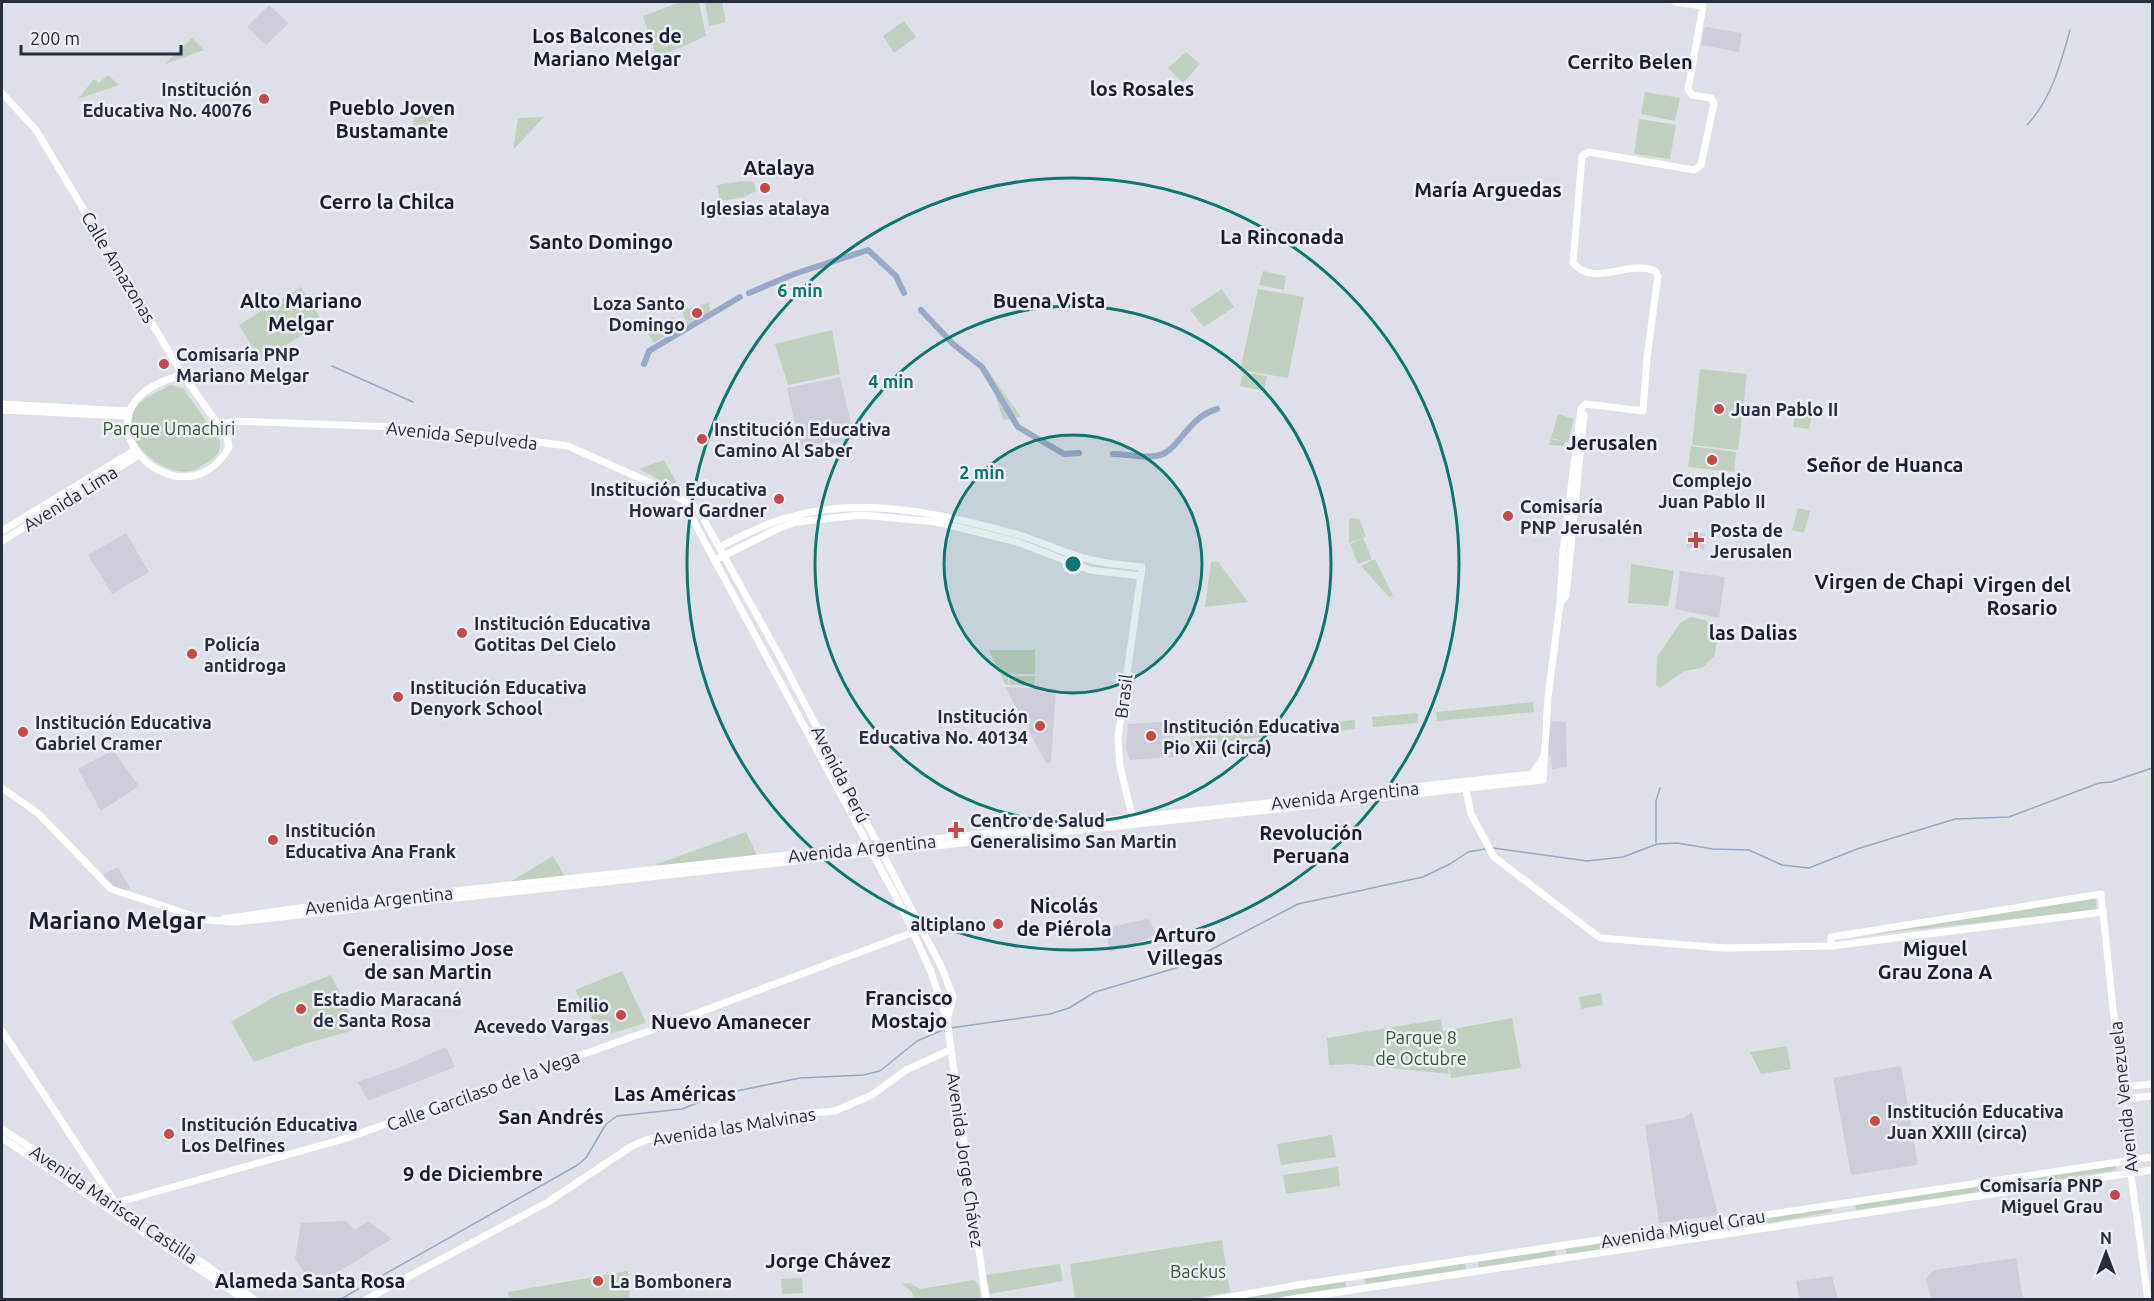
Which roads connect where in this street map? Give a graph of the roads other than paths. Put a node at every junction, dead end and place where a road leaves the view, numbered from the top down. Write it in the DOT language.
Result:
graph roads {
  1 [pos="1675,2"];
  2 [pos="2,93"];
  3 [pos="183,375"];
  4 [pos="2,404"];
  5 [pos="2,410"];
  6 [pos="128,414"];
  7 [pos="220,425"];
  8 [pos="137,453"];
  9 [pos="690,506"];
  10 [pos="709,530"];
  11 [pos="2,531"];
  12 [pos="701,535"];
  13 [pos="2,541"];
  14 [pos="719,547"];
  15 [pos="724,555"];
  16 [pos="715,560"];
  17 [pos="1141,576"];
  18 [pos="1544,756"];
  19 [pos="1531,778"];
  20 [pos="1465,785"];
  21 [pos="2,788"];
  22 [pos="1133,821"];
  23 [pos="879,849"];
  24 [pos="870,850"];
  25 [pos="2103,912"];
  26 [pos="922,929"];
  27 [pos="913,933"];
  28 [pos="1832,946"];
  29 [pos="947,1021"];
  30 [pos="2,1031"];
  31 [pos="950,1050"];
  32 [pos="2152,1084"];
  33 [pos="2123,1087"];
  34 [pos="2152,1096"];
  35 [pos="2124,1099"];
  36 [pos="2,1130"];
  37 [pos="2,1138"];
  38 [pos="2152,1157"];
  39 [pos="2128,1160"];
  40 [pos="2152,1170"];
  41 [pos="2130,1172"];
  42 [pos="116,1203"];
  43 [pos="105,1206"];
  44 [pos="245,1299"];
  45 [pos="255,1299"];
  46 [pos="365,1299"];
  47 [pos="986,1299"];
  48 [pos="1214,1299"];
  49 [pos="1286,1299"];
  50 [pos="2148,1299"];
  1 -- 18 [label="street"];
  2 -- 3 [label="street, Calle Amazonas"];
  3 -- 6 [label="street"];
  3 -- 7 [label="street, Calle Amazonas"];
  4 -- 6 [label="street"];
  5 -- 6 [label="street"];
  6 -- 8 [label="street"];
  7 -- 8 [label="street, Calle Amazonas"];
  7 -- 9 [label="street, Avenida Sepulveda"];
  8 -- 11 [label="street, Avenida Lima"];
  8 -- 13 [label="street, Avenida Lima"];
  9 -- 10 [label="street, Avenida Perú"];
  9 -- 12 [label="street, Avenida Perú"];
  10 -- 12 [label="street"];
  10 -- 14 [label="street, Avenida Perú"];
  12 -- 16 [label="street, Avenida Perú"];
  14 -- 15 [label="street, Avenida Perú"];
  14 -- 17 [label="street, Brasil"];
  15 -- 16 [label="street"];
  15 -- 17 [label="street"];
  15 -- 23 [label="street, Avenida Perú"];
  16 -- 24 [label="street, Avenida Perú"];
  17 -- 22 [label="street, Brasil"];
  18 -- 19 [label="street"];
  18 -- 19 [label="street, Avenida Argentina"];
  19 -- 20 [label="street, Avenida Argentina"];
  20 -- 22 [label="street, Avenida Argentina"];
  20 -- 28 [label="street"];
  21 -- 24 [label="street, Avenida Argentina"];
  22 -- 23 [label="street, Avenida Argentina"];
  23 -- 24 [label="street, Avenida Argentina"];
  23 -- 26 [label="street, Avenida Perú"];
  24 -- 27 [label="street, Avenida Perú"];
  25 -- 28 [label="street"];
  25 -- 28 [label="street, Avenida Venezuela"];
  25 -- 33 [label="street, Avenida Venezuela"];
  26 -- 27 [label="street, Calle Garcilaso de la Vega"];
  26 -- 29 [label="street, Avenida Perú"];
  27 -- 29 [label="street, Avenida Perú"];
  27 -- 42 [label="street, Calle Garcilaso de la Vega"];
  29 -- 31 [label="street, Avenida Jorge Chávez"];
  30 -- 42 [label="street"];
  31 -- 46 [label="street, Avenida las Malvinas"];
  31 -- 47 [label="street, Avenida Jorge Chávez"];
  32 -- 33 [label="street"];
  33 -- 35 [label="street, Avenida Venezuela"];
  34 -- 35 [label="street"];
  35 -- 39 [label="street, Avenida Venezuela"];
  36 -- 42 [label="street, Avenida Mariscal Castilla"];
  37 -- 43 [label="street, Avenida Mariscal Castilla"];
  38 -- 39 [label="street, Avenida Miguel Grau"];
  39 -- 41 [label="street, Avenida Venezuela"];
  39 -- 48 [label="street, Avenida Miguel Grau"];
  40 -- 41 [label="street, Avenida Miguel Grau"];
  41 -- 49 [label="street, Avenida Miguel Grau"];
  41 -- 50 [label="street, Avenida Venezuela"];
  42 -- 43 [label="street, Calle Garcilaso de la Vega"];
  42 -- 45 [label="street, Avenida Mariscal Castilla"];
  43 -- 44 [label="street, Avenida Mariscal Castilla"];
}
